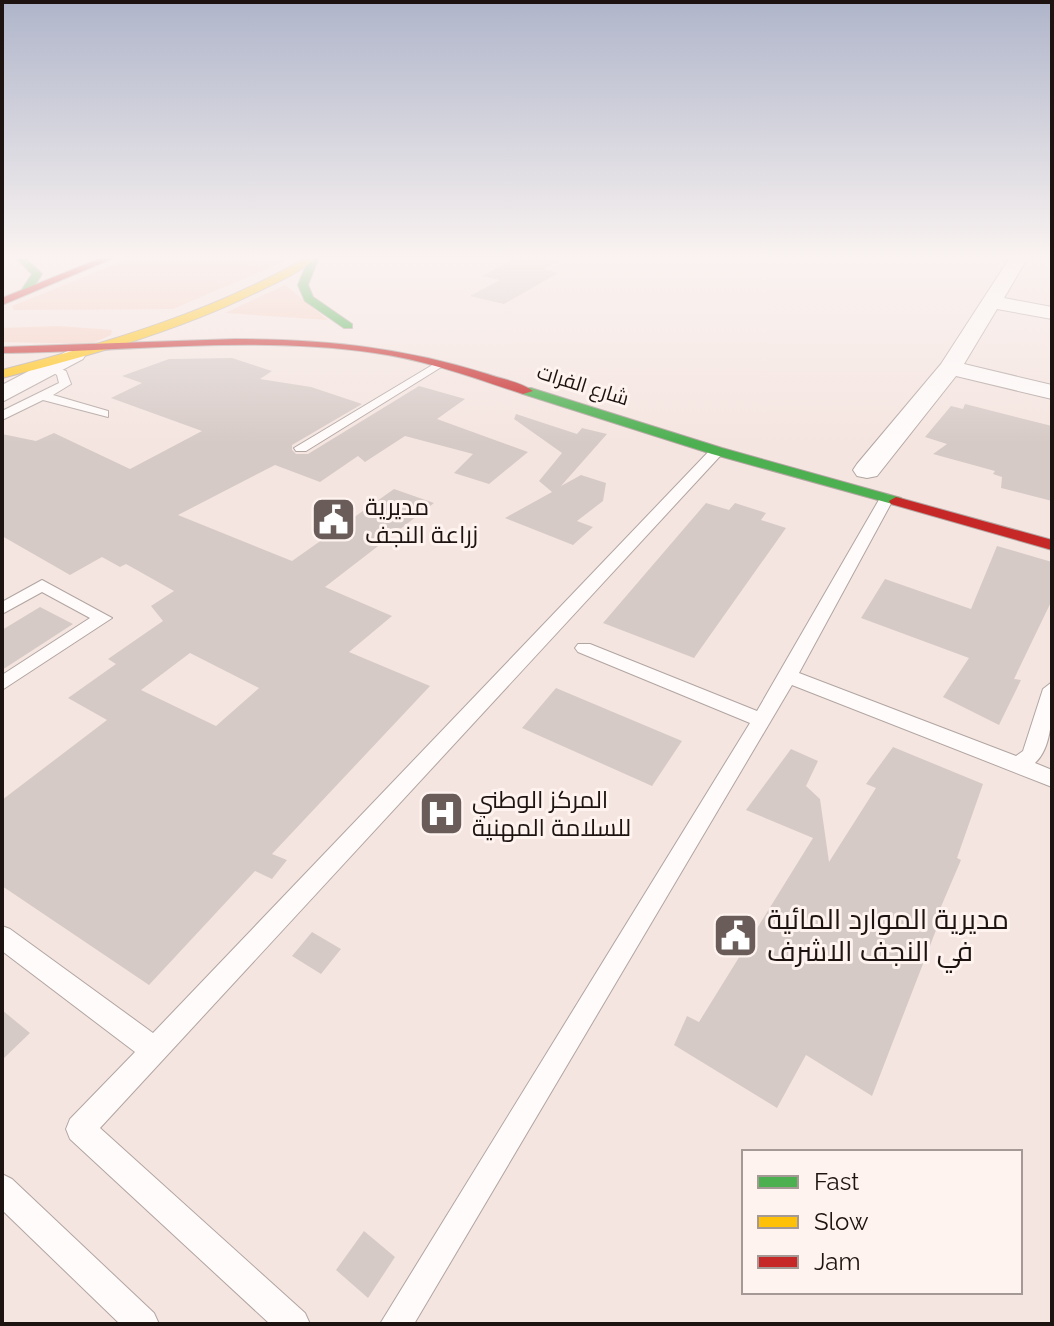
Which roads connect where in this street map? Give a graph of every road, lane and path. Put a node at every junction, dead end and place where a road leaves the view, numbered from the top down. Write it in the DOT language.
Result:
graph roads {
  1 [pos="178,321"];
  2 [pos="211,321"];
  3 [pos="341,321"];
  4 [pos="978,321"];
  5 [pos="319,325"];
  6 [pos="348,326"];
  7 [pos="200,343"];
  8 [pos="2,350"];
  9 [pos="82,352"];
  10 [pos="439,364"];
  11 [pos="950,368"];
  12 [pos="53,369"];
  13 [pos="523,370"];
  14 [pos="2,374"];
  15 [pos="1052,392"];
  16 [pos="2,395"];
  17 [pos="46,397"];
  18 [pos="104,414"];
  19 [pos="2,416"];
  20 [pos="301,448"];
  21 [pos="717,451"];
  22 [pos="872,477"];
  23 [pos="1052,545"];
  24 [pos="2,609"];
  25 [pos="584,648"];
  26 [pos="788,676"];
  27 [pos="2,684"];
  28 [pos="1052,689"];
  29 [pos="761,720"];
  30 [pos="1018,765"];
  31 [pos="1052,779"];
  32 [pos="2,937"];
  33 [pos="154,1050"];
  34 [pos="2,1189"];
  35 [pos="143,1324"];
  36 [pos="294,1324"];
  37 [pos="396,1324"];
  1 -- 9 [label="main road"];
  2 -- 7 [label="main road"];
  3 -- 6 [label="main road"];
  4 -- 11 [label="street"];
  5 -- 6 [label="main road, شارع الفرات"];
  6 -- 13 [label="main road, شارع الفرات"];
  7 -- 9 [label="main road, شارع الفرات"];
  7 -- 10 [label="main road, شارع الفرات"];
  8 -- 9 [label="main road"];
  9 -- 12 [label="street"];
  9 -- 14 [label="main road"];
  10 -- 20 [label="lane"];
  10 -- 21 [label="main road, شارع الفرات"];
  11 -- 15 [label="street"];
  11 -- 22 [label="street"];
  12 -- 16 [label="street"];
  12 -- 17 [label="lane"];
  17 -- 18 [label="lane"];
  17 -- 19 [label="lane"];
  21 -- 22 [label="main road, شارع الفرات"];
  21 -- 33 [label="lane"];
  22 -- 23 [label="main road, شارع الفرات"];
  22 -- 26 [label="lane"];
  24 -- 27 [label="lane"];
  25 -- 29 [label="lane"];
  26 -- 29 [label="lane"];
  26 -- 30 [label="lane"];
  28 -- 30 [label="lane"];
  29 -- 37 [label="lane"];
  30 -- 31 [label="lane"];
  32 -- 33 [label="lane"];
  33 -- 36 [label="lane"];
  34 -- 35 [label="lane"];
}
